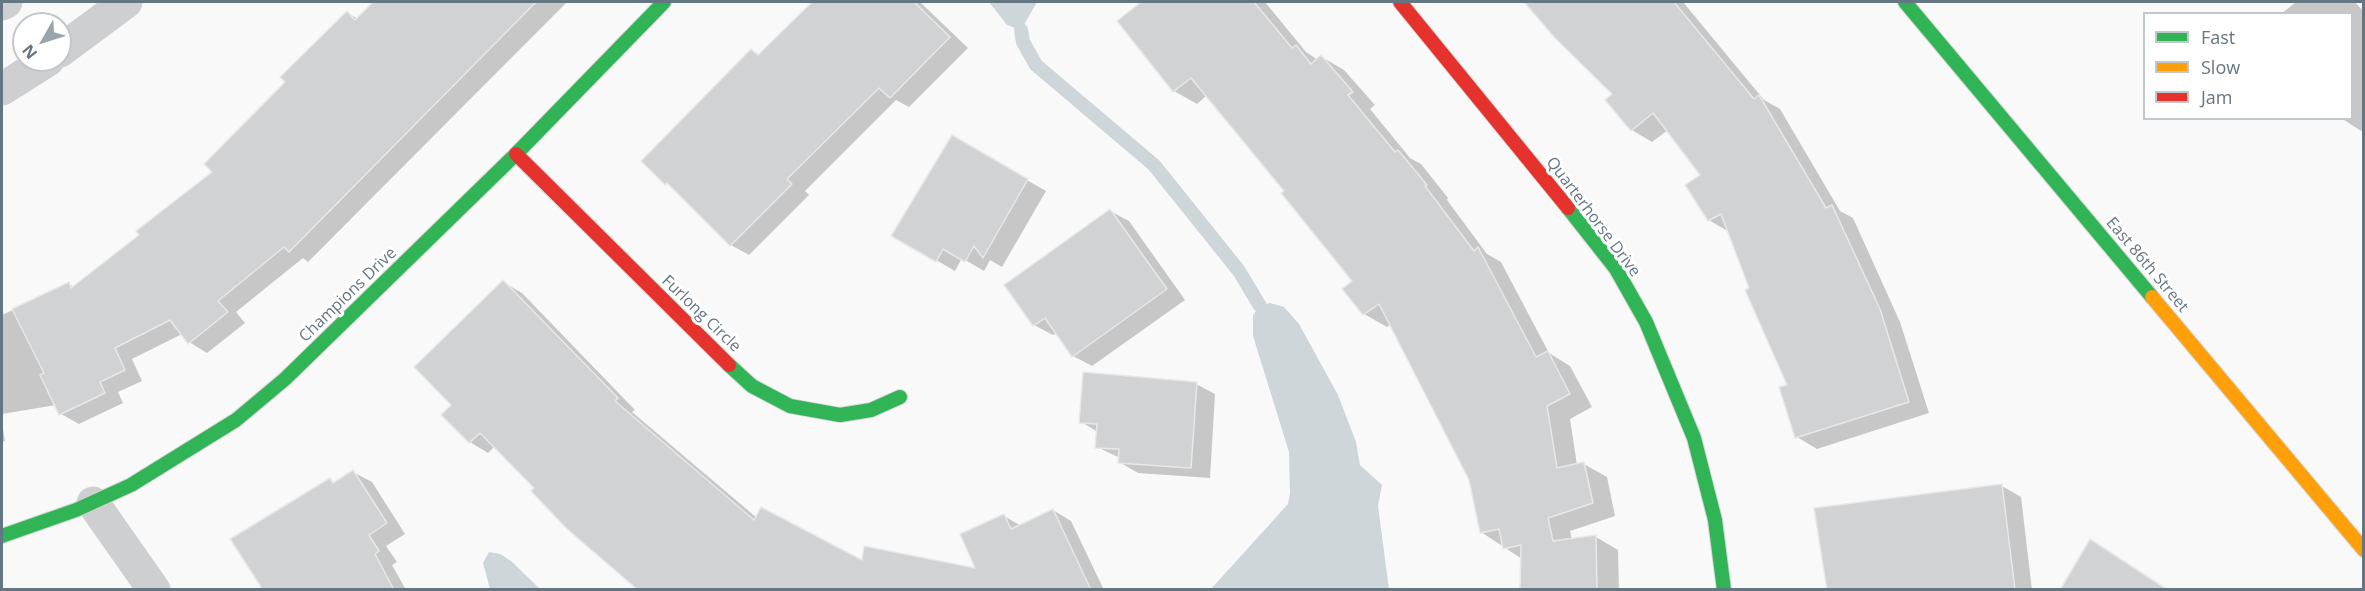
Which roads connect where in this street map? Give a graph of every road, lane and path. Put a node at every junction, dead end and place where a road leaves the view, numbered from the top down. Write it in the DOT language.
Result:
graph roads {
  1 [pos="6,2"];
  2 [pos="126,2"];
  3 [pos="664,2"];
  4 [pos="1400,2"];
  5 [pos="1905,2"];
  6 [pos="2,4"];
  7 [pos="72,42"];
  8 [pos="29,72"];
  9 [pos="2,89"];
  10 [pos="516,154"];
  11 [pos="900,397"];
  12 [pos="93,502"];
  13 [pos="2,536"];
  14 [pos="2364,549"];
  15 [pos="154,590"];
  16 [pos="1724,590"];
  1 -- 6 [label="street"];
  2 -- 7 [label="street"];
  3 -- 10 [label="street, Champions Drive"];
  4 -- 16 [label="street, Quarterhorse Drive"];
  5 -- 14 [label="street, East 86th Street"];
  8 -- 9 [label="street"];
  10 -- 11 [label="street, Furlong Circle"];
  10 -- 12 [label="street, Champions Drive"];
  12 -- 13 [label="street, Champions Drive"];
  12 -- 15 [label="street"];
}
